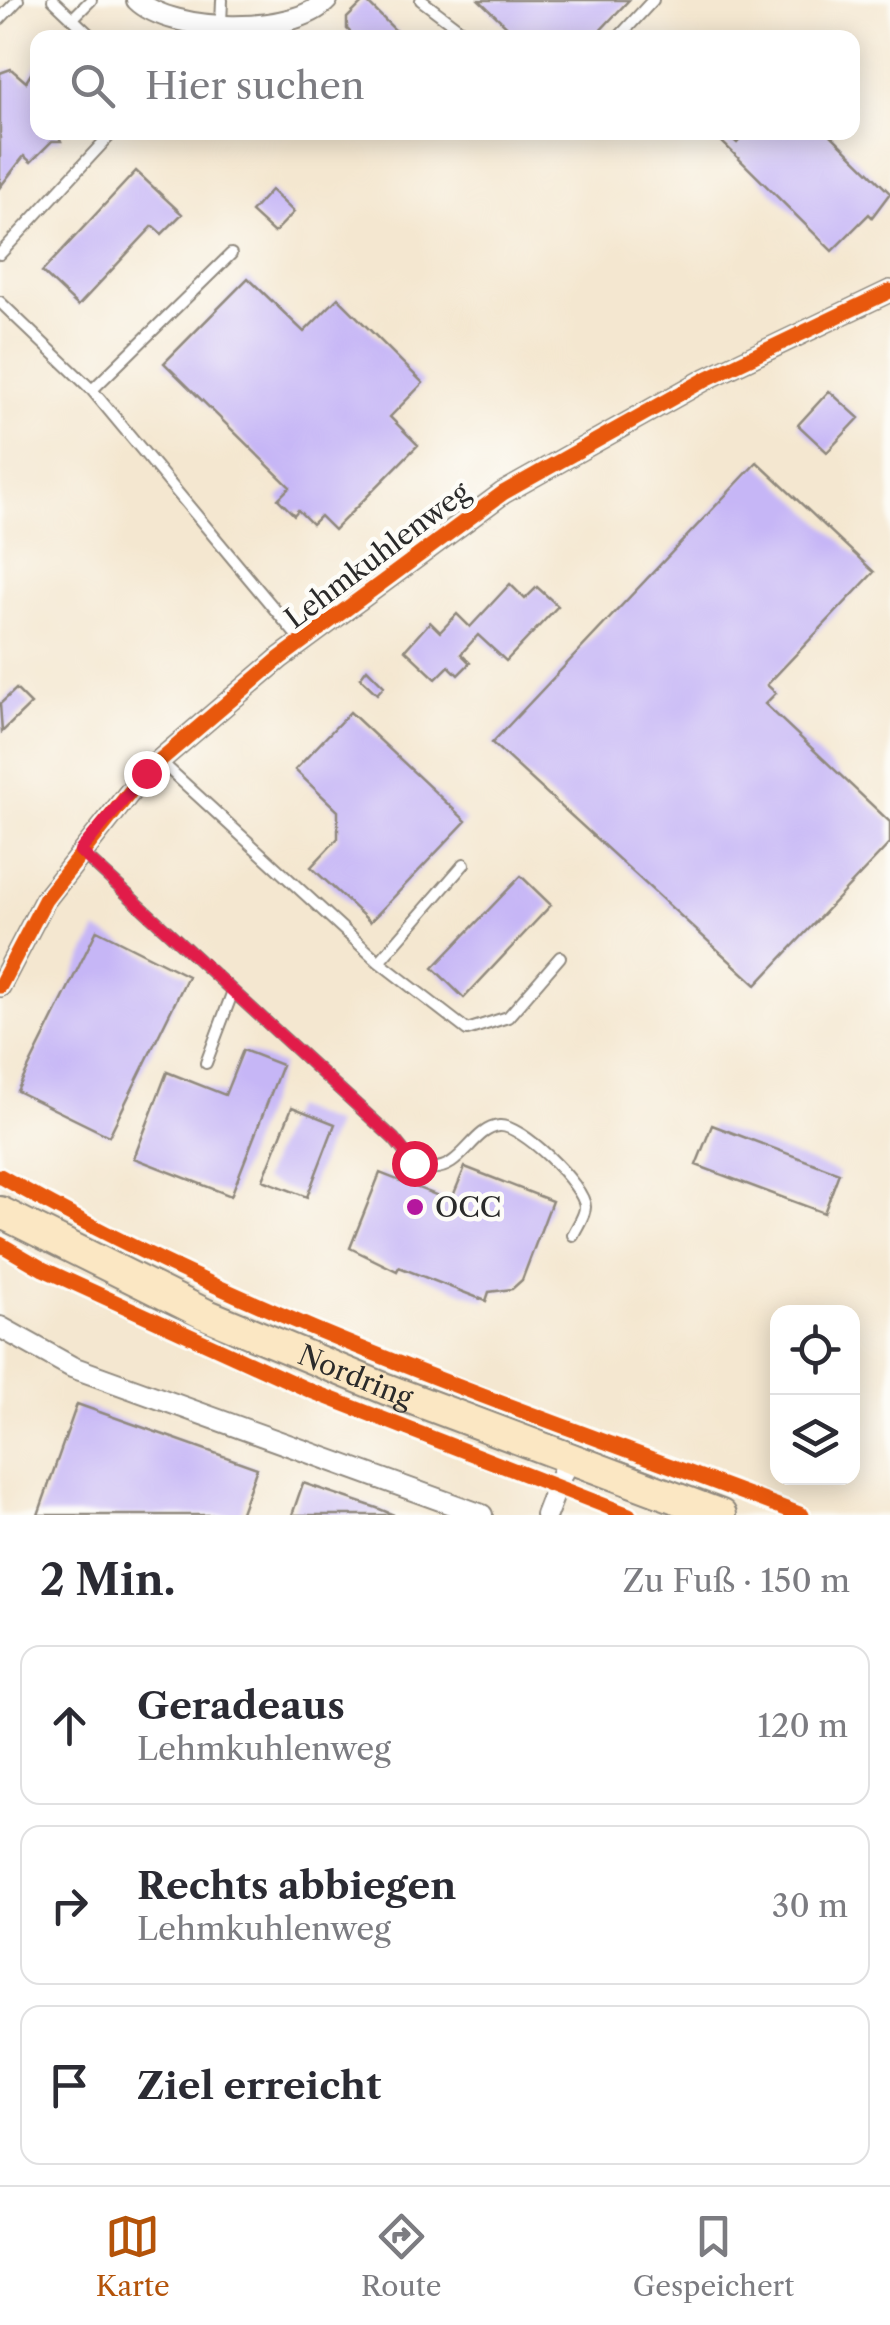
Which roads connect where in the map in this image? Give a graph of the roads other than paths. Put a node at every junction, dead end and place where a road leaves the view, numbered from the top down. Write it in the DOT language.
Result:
graph roads {
  1 [pos="18,0"];
  2 [pos="53,0"];
  3 [pos="91,0"];
  4 [pos="137,0"];
  5 [pos="222,0"];
  6 [pos="327,0"];
  7 [pos="421,0"];
  8 [pos="653,0"];
  9 [pos="73,18"];
  10 [pos="0,20"];
  11 [pos="221,24"];
  12 [pos="85,30"];
  13 [pos="460,30"];
  14 [pos="625,30"];
  15 [pos="106,140"];
  16 [pos="0,254"];
  17 [pos="231,254"];
  18 [pos="890,292"];
  19 [pos="0,302"];
  20 [pos="92,390"];
  21 [pos="302,642"];
  22 [pos="160,760"];
  23 [pos="80,851"];
  24 [pos="464,864"];
  25 [pos="560,957"];
  26 [pos="378,962"];
  27 [pos="0,986"];
  28 [pos="234,992"];
  29 [pos="206,1063"];
  30 [pos="0,1212"];
  31 [pos="572,1234"];
  32 [pos="0,1327"];
  33 [pos="568,1458"];
  34 [pos="482,1515"];
  35 [pos="546,1515"];
  36 [pos="722,1515"];
  1 -- 10 [label="lane"];
  2 -- 9 [label="lane"];
  3 -- 9 [label="lane"];
  4 -- 11 [label="street"];
  5 -- 11 [label="lane"];
  6 -- 11 [label="street"];
  7 -- 13 [label="lane"];
  8 -- 14 [label="lane"];
  9 -- 12 [label="lane"];
  15 -- 16 [label="lane"];
  17 -- 20 [label="lane"];
  18 -- 21 [label="street, Lehmkuhlenweg"];
  19 -- 20 [label="lane"];
  20 -- 21 [label="lane"];
  21 -- 22 [label="street, Lehmkuhlenweg"];
  22 -- 23 [label="street, Lehmkuhlenweg"];
  22 -- 26 [label="lane"];
  23 -- 27 [label="street, Lehmkuhlenweg"];
  23 -- 28 [label="lane"];
  24 -- 26 [label="lane"];
  25 -- 26 [label="lane"];
  28 -- 29 [label="lane"];
  28 -- 31 [label="lane"];
  30 -- 33 [label="main road, Nordring"];
  32 -- 34 [label="street"];
  33 -- 35 [label="street"];
  33 -- 36 [label="main road, Nordring"];
}
